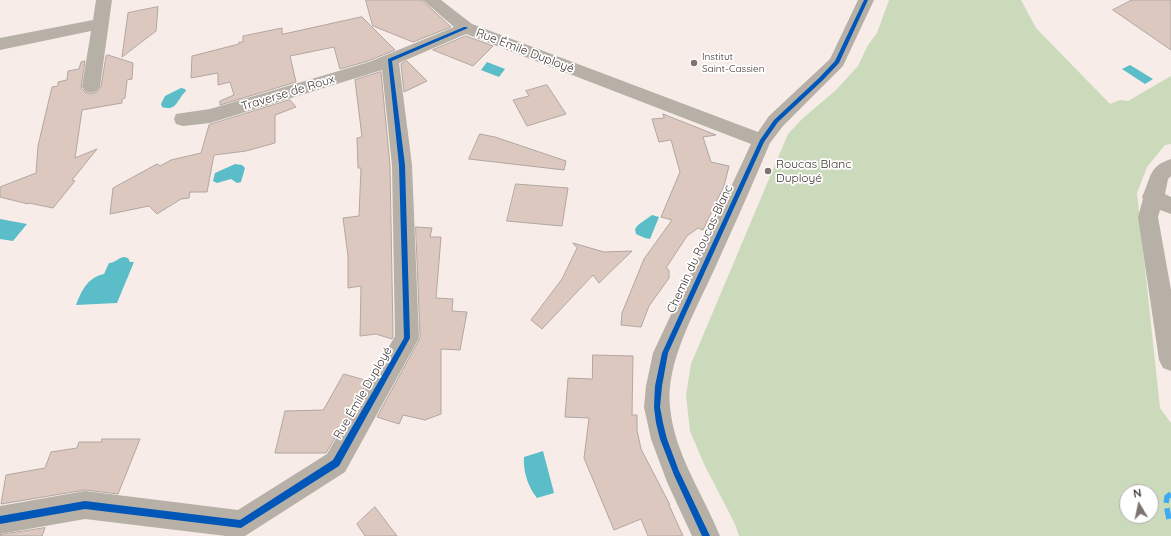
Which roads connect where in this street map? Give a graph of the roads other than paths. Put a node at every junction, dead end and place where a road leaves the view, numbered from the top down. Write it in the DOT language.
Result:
graph roads {
  1 [pos="104,0"];
  2 [pos="431,0"];
  3 [pos="866,0"];
  4 [pos="100,24"];
  5 [pos="466,28"];
  6 [pos="0,44"];
  7 [pos="390,60"];
  8 [pos="91,87"];
  9 [pos="184,119"];
  10 [pos="762,141"];
  11 [pos="1171,166"];
  12 [pos="1162,201"];
  13 [pos="1171,360"];
  14 [pos="0,520"];
  15 [pos="706,536"];
  1 -- 4 [label="street"];
  2 -- 5 [label="street"];
  3 -- 10 [label="street, Chemin du Roucas-Blanc"];
  4 -- 6 [label="street"];
  4 -- 8 [label="street"];
  5 -- 7 [label="street, Rue Émile Duployé"];
  5 -- 10 [label="street, Rue Émile Duployé"];
  7 -- 9 [label="street, Traverse de Roux"];
  7 -- 14 [label="street, Rue Émile Duployé"];
  10 -- 15 [label="street, Chemin du Roucas-Blanc"];
  11 -- 12 [label="street"];
  12 -- 13 [label="street"];
}
